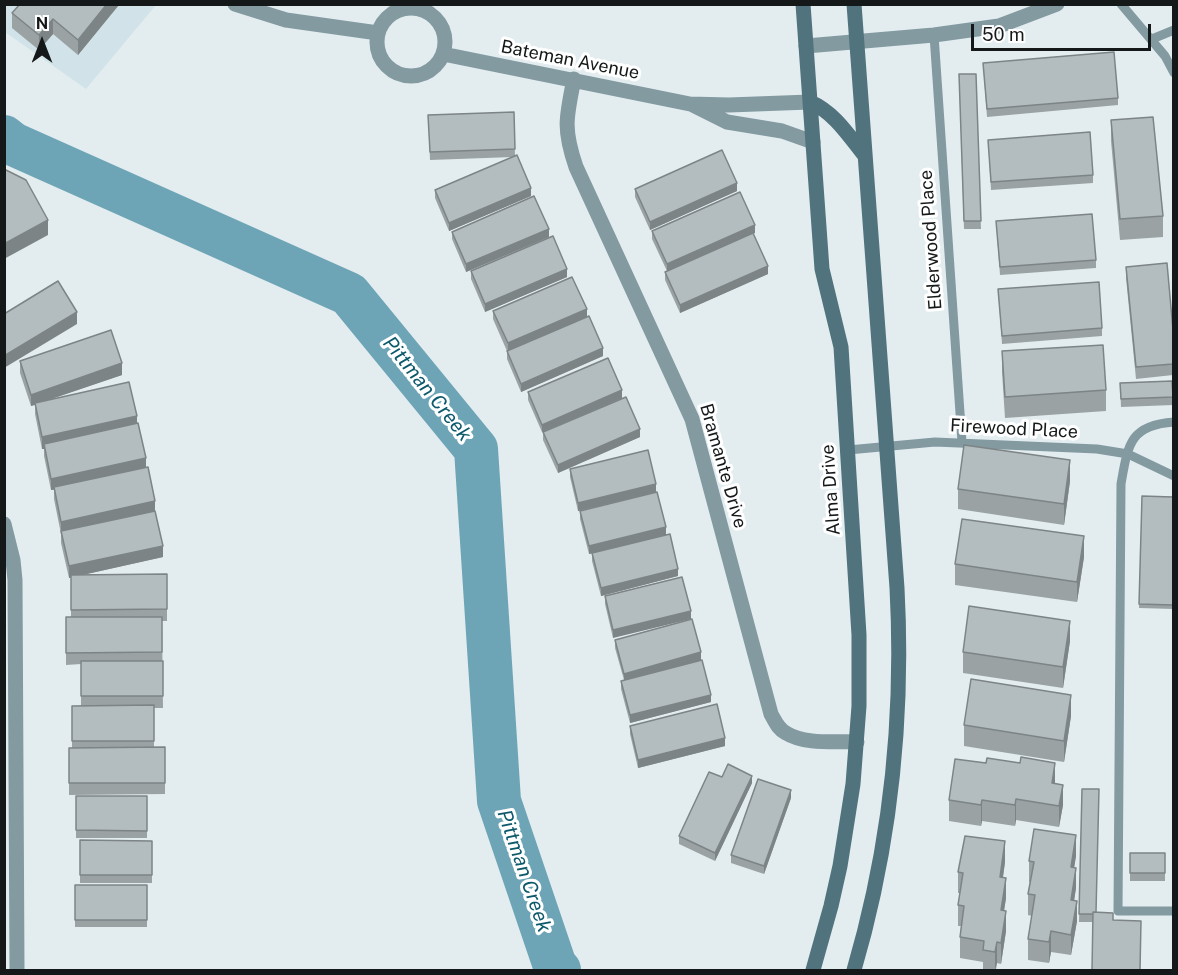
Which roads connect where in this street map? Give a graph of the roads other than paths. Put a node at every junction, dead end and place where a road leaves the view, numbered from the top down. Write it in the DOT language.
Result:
graph roads {
  1 [pos="235,4"];
  2 [pos="803,4"];
  3 [pos="854,4"];
  4 [pos="1057,4"];
  5 [pos="1121,4"];
  6 [pos="412,7"];
  7 [pos="1173,30"];
  8 [pos="378,33"];
  9 [pos="934,35"];
  10 [pos="1152,39"];
  11 [pos="856,41"];
  12 [pos="806,46"];
  13 [pos="443,54"];
  14 [pos="1173,73"];
  15 [pos="574,80"];
  16 [pos="810,102"];
  17 [pos="690,104"];
  18 [pos="813,142"];
  19 [pos="865,156"];
  20 [pos="1173,422"];
  21 [pos="962,442"];
  22 [pos="887,447"];
  23 [pos="848,450"];
  24 [pos="1128,454"];
  25 [pos="1173,476"];
  26 [pos="4,524"];
  27 [pos="10,580"];
  28 [pos="10,706"];
  29 [pos="857,742"];
  30 [pos="1173,911"];
  31 [pos="16,970"];
  32 [pos="813,970"];
  33 [pos="855,970"];
  1 -- 8 [label="street"];
  2 -- 12 [label="main road, Alma Drive"];
  3 -- 11 [label="main road"];
  4 -- 9 [label="street"];
  5 -- 10 [label="lane"];
  6 -- 8 [label="street"];
  6 -- 13 [label="street"];
  7 -- 10 [label="lane"];
  8 -- 13 [label="street"];
  9 -- 11 [label="street"];
  9 -- 21 [label="lane, Elderwood Place"];
  10 -- 14 [label="lane"];
  11 -- 12 [label="street"];
  11 -- 19 [label="main road"];
  12 -- 16 [label="main road, Alma Drive"];
  13 -- 15 [label="street, Bateman Avenue"];
  15 -- 17 [label="street, Bateman Avenue"];
  15 -- 29 [label="street, Bramante Drive"];
  16 -- 17 [label="street, Bateman Avenue"];
  16 -- 18 [label="main road, Alma Drive"];
  16 -- 19 [label="main road"];
  17 -- 18 [label="street, Bateman Avenue"];
  18 -- 23 [label="main road, Alma Drive"];
  19 -- 22 [label="main road"];
  20 -- 24 [label="lane"];
  21 -- 22 [label="lane, Firewood Place"];
  21 -- 24 [label="lane, Firewood Place"];
  22 -- 23 [label="lane, Firewood Place"];
  22 -- 33 [label="main road"];
  23 -- 29 [label="main road, Alma Drive"];
  24 -- 25 [label="lane, Firewood Place"];
  24 -- 30 [label="lane"];
  26 -- 27 [label="street"];
  27 -- 28 [label="street"];
  28 -- 31 [label="street"];
  29 -- 32 [label="main road, Alma Drive"];
}
